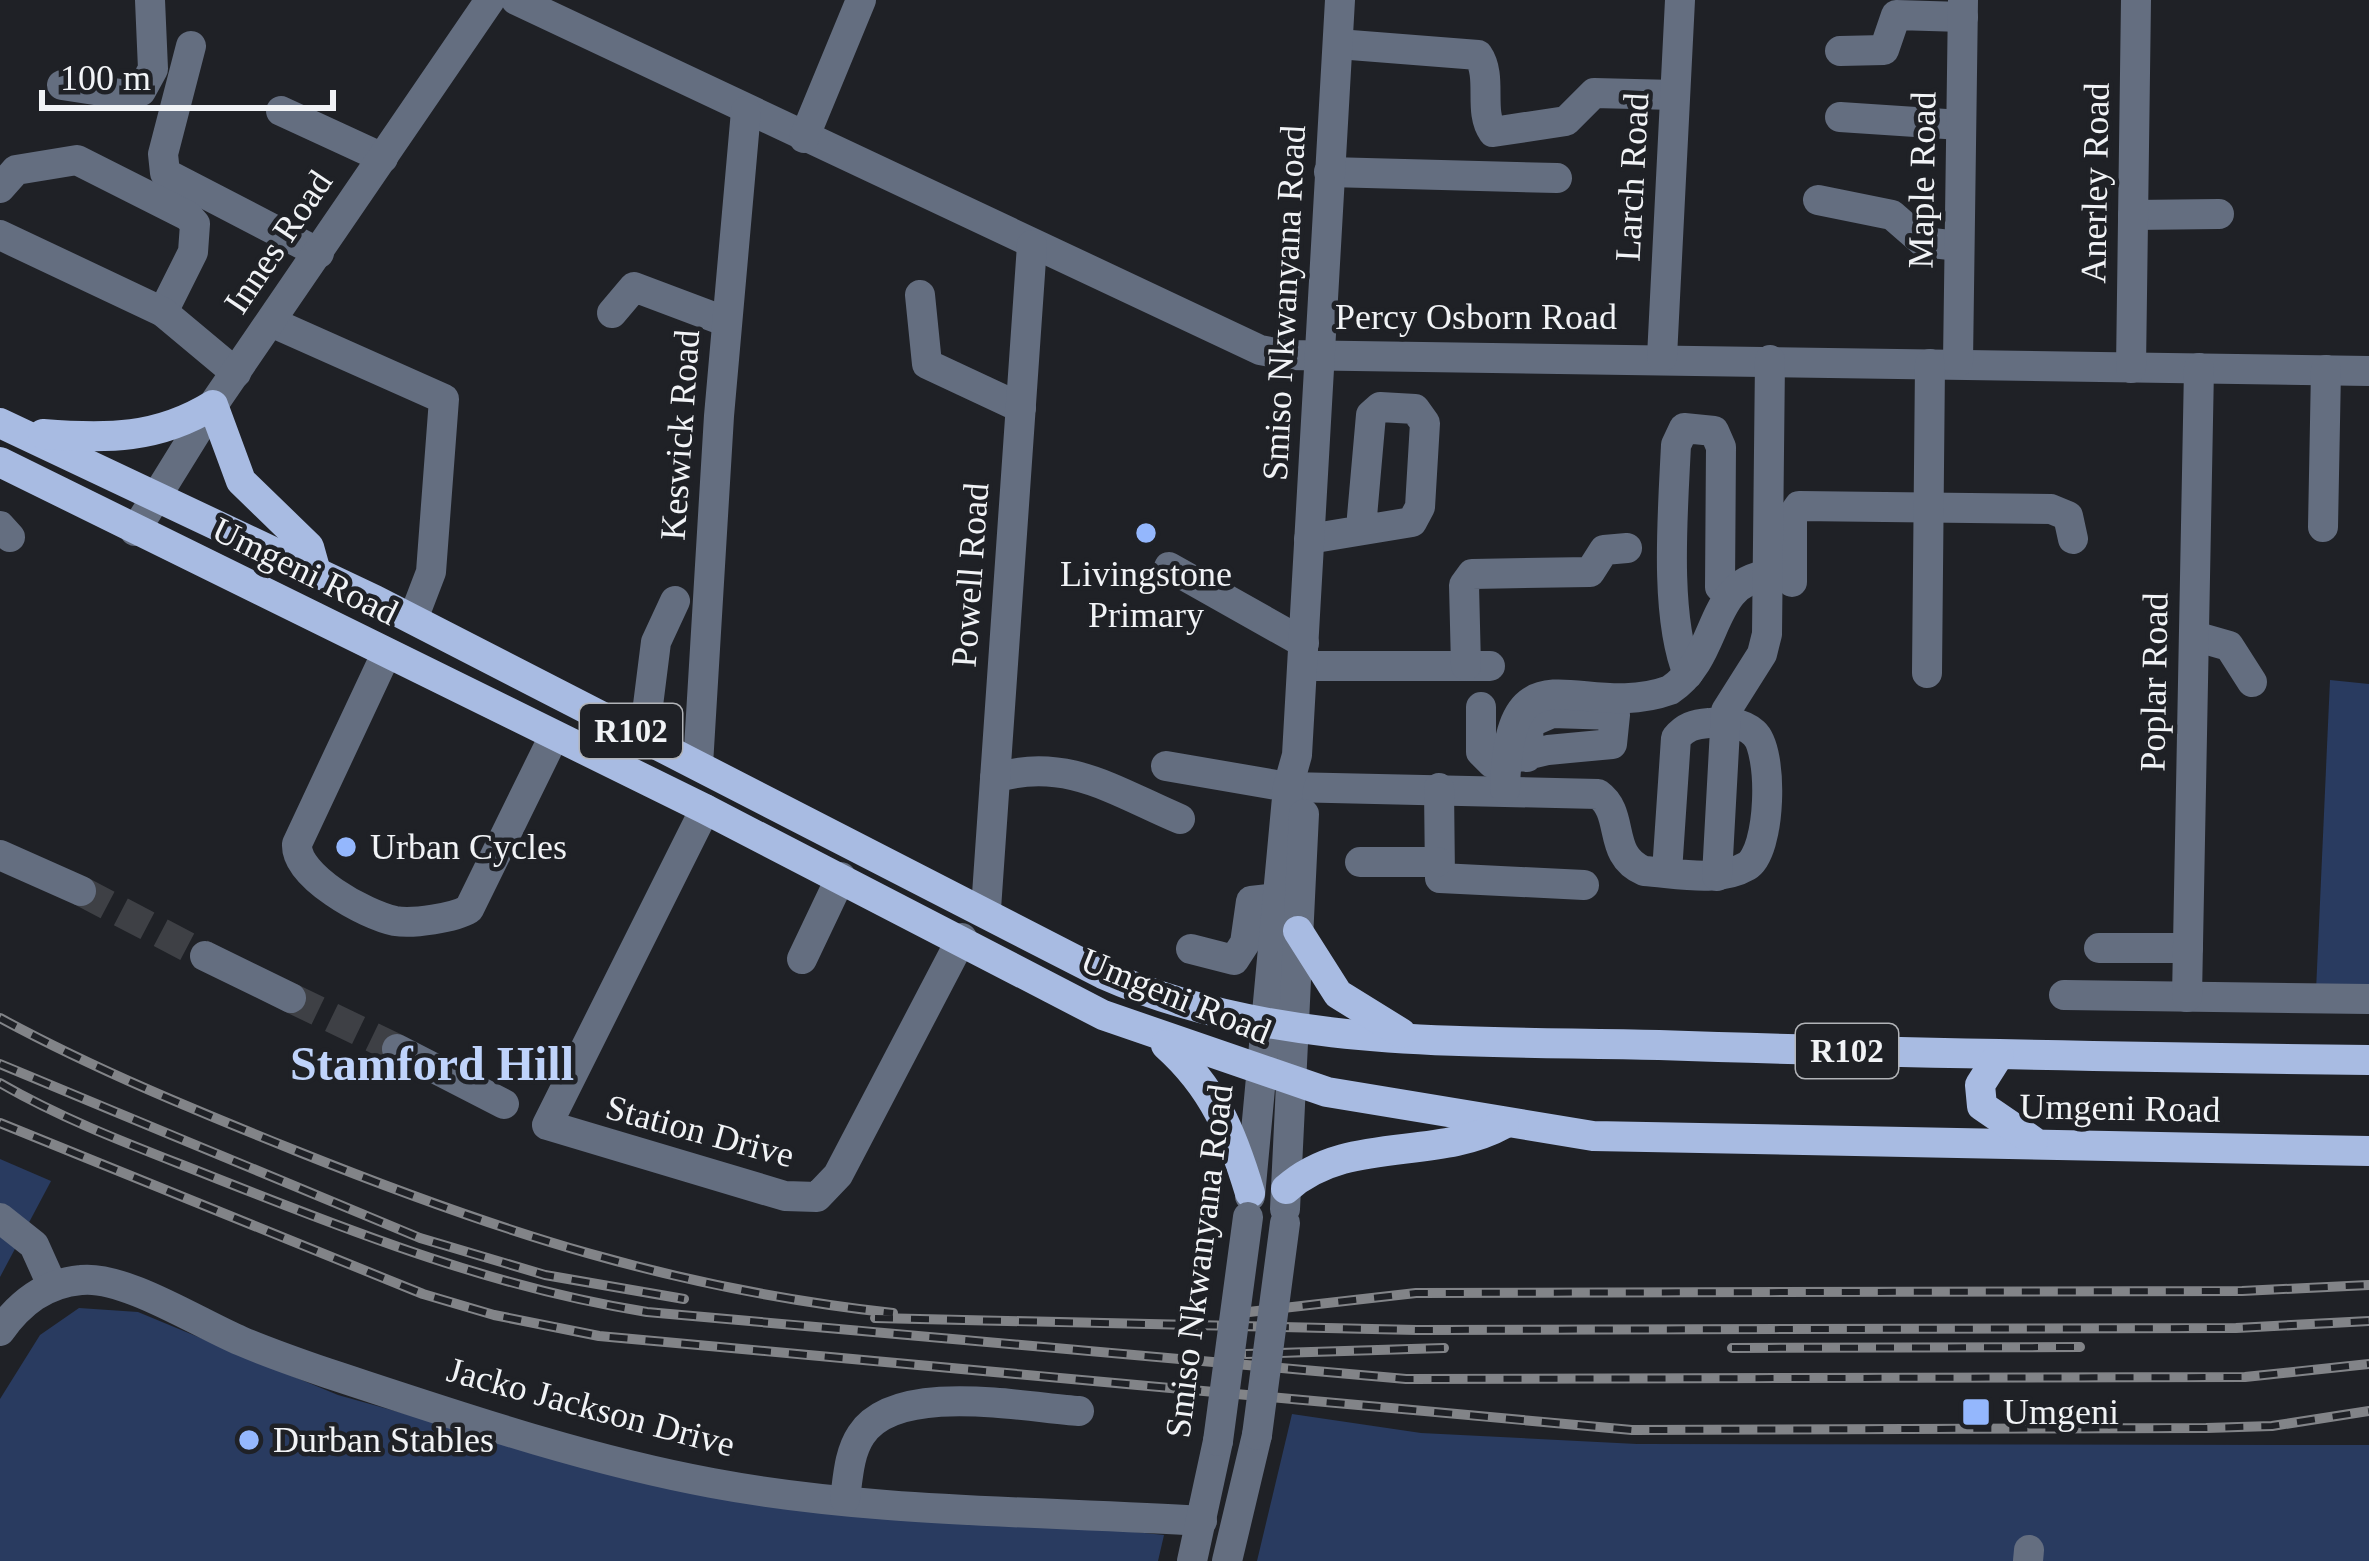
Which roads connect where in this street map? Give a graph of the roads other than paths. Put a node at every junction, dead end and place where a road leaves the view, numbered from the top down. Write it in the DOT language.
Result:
graph roads {
  1 [pos="150,0"];
  2 [pos="490,0"];
  3 [pos="516,0"];
  4 [pos="861,0"];
  5 [pos="1340,0"];
  6 [pos="1680,0"];
  7 [pos="2136,0"];
  8 [pos="1963,8"];
  9 [pos="1338,44"];
  10 [pos="191,46"];
  11 [pos="1840,51"];
  12 [pos="62,85"];
  13 [pos="1675,95"];
  14 [pos="281,111"];
  15 [pos="746,111"];
  16 [pos="1840,117"];
  17 [pos="1961,125"];
  18 [pos="804,138"];
  19 [pos="383,158"];
  20 [pos="1329,172"];
  21 [pos="1557,178"];
  22 [pos="0,188"];
  23 [pos="1818,200"];
  24 [pos="2218,214"];
  25 [pos="2133,215"];
  26 [pos="0,235"];
  27 [pos="1032,245"];
  28 [pos="1959,246"];
  29 [pos="319,253"];
  30 [pos="920,295"];
  31 [pos="164,312"];
  32 [pos="612,313"];
  33 [pos="271,322"];
  34 [pos="727,322"];
  35 [pos="1320,354"];
  36 [pos="1662,357"];
  37 [pos="1770,361"];
  38 [pos="1944,363"];
  39 [pos="2131,368"];
  40 [pos="2199,368"];
  41 [pos="2326,370"];
  42 [pos="2369,371"];
  43 [pos="236,373"];
  44 [pos="214,405"];
  45 [pos="1021,408"];
  46 [pos="9,428"];
  47 [pos="0,463"];
  48 [pos="157,494"];
  49 [pos="1928,508"];
  50 [pos="2323,527"];
  51 [pos="1361,528"];
  52 [pos="134,531"];
  53 [pos="1309,538"];
  54 [pos="2073,539"];
  55 [pos="1627,548"];
  56 [pos="1169,567"];
  57 [pos="316,572"];
  58 [pos="1780,578"];
  59 [pos="1676,587"];
  60 [pos="1726,588"];
  61 [pos="674,602"];
  62 [pos="413,619"];
  63 [pos="2194,636"];
  64 [pos="386,654"];
  65 [pos="1303,654"];
  66 [pos="1927,673"];
  67 [pos="1688,674"];
  68 [pos="2252,682"];
  69 [pos="1481,707"];
  70 [pos="1724,721"];
  71 [pos="554,736"];
  72 [pos="644,737"];
  73 [pos="698,765"];
  74 [pos="1166,766"];
  75 [pos="1513,770"];
  76 [pos="995,778"];
  77 [pos="1296,787"];
  78 [pos="1438,788"];
  79 [pos="705,809"];
  80 [pos="1180,820"];
  81 [pos="0,855"];
  82 [pos="1360,862"];
  83 [pos="1437,862"];
  84 [pos="1667,872"];
  85 [pos="1717,876"];
  86 [pos="841,877"];
  87 [pos="1584,885"];
  88 [pos="81,891"];
  89 [pos="1277,898"];
  90 [pos="986,909"];
  91 [pos="1298,931"];
  92 [pos="962,938"];
  93 [pos="2099,947"];
  94 [pos="2188,948"];
  95 [pos="1191,949"];
  96 [pos="205,956"];
  97 [pos="802,959"];
  98 [pos="2064,995"];
  99 [pos="2187,997"];
  100 [pos="291,998"];
  101 [pos="2369,999"];
  102 [pos="1279,1024"];
  103 [pos="1156,1036"];
  104 [pos="1411,1038"];
  105 [pos="398,1049"];
  106 [pos="1999,1055"];
  107 [pos="2369,1060"];
  108 [pos="1276,1077"];
  109 [pos="524,1114"];
  110 [pos="1504,1124"];
  111 [pos="2039,1143"];
  112 [pos="2369,1151"];
  113 [pos="1286,1190"];
  114 [pos="1249,1205"];
  115 [pos="0,1218"];
  116 [pos="52,1285"];
  117 [pos="0,1331"];
  118 [pos="1079,1411"];
  119 [pos="845,1499"];
  120 [pos="1202,1521"];
  121 [pos="1192,1561"];
  122 [pos="1227,1561"];
  1 -- 12 [label="street"];
  2 -- 19 [label="street, Innes Road"];
  3 -- 15 [label="street, Percy Osborn Road"];
  4 -- 18 [label="street"];
  5 -- 9 [label="street, Smiso Nkwanyana Road"];
  6 -- 13 [label="street, Larch Road"];
  7 -- 25 [label="street, Anerley Road"];
  8 -- 11 [label="street"];
  8 -- 17 [label="street, Maple Road"];
  9 -- 13 [label="street"];
  9 -- 20 [label="street, Smiso Nkwanyana Road"];
  10 -- 29 [label="street"];
  13 -- 36 [label="street, Larch Road"];
  14 -- 19 [label="street"];
  15 -- 18 [label="street, Percy Osborn Road"];
  15 -- 34 [label="street, Keswick Road"];
  16 -- 17 [label="street"];
  17 -- 28 [label="street, Maple Road"];
  18 -- 27 [label="street, Percy Osborn Road"];
  19 -- 29 [label="street, Innes Road"];
  20 -- 21 [label="street"];
  20 -- 35 [label="street, Smiso Nkwanyana Road"];
  22 -- 31 [label="street"];
  23 -- 28 [label="street"];
  24 -- 25 [label="street"];
  25 -- 39 [label="street, Anerley Road"];
  26 -- 31 [label="street"];
  27 -- 35 [label="street, Percy Osborn Road"];
  27 -- 45 [label="street, Powell Road"];
  28 -- 38 [label="street, Maple Road"];
  29 -- 33 [label="street, Innes Road"];
  30 -- 45 [label="street"];
  31 -- 43 [label="street"];
  32 -- 34 [label="street"];
  33 -- 43 [label="street, Innes Road"];
  33 -- 62 [label="street"];
  34 -- 73 [label="street, Keswick Road"];
  35 -- 36 [label="street, Percy Osborn Road"];
  35 -- 53 [label="street, Smiso Nkwanyana Road"];
  36 -- 37 [label="street, Percy Osborn Road"];
  37 -- 38 [label="street, Percy Osborn Road"];
  37 -- 58 [label="street"];
  38 -- 39 [label="street, Percy Osborn Road"];
  38 -- 49 [label="street, Maple Road"];
  39 -- 40 [label="street, Percy Osborn Road"];
  40 -- 41 [label="street, Percy Osborn Road"];
  40 -- 63 [label="street, Poplar Road"];
  41 -- 42 [label="street, Percy Osborn Road"];
  41 -- 50 [label="street"];
  43 -- 44 [label="street, Innes Road"];
  44 -- 46 [label="main road"];
  44 -- 48 [label="street, Innes Road"];
  44 -- 57 [label="main road"];
  45 -- 76 [label="street, Powell Road"];
  46 -- 48 [label="main road, Umgeni Road / R102"];
  47 -- 52 [label="main road, Umgeni Road / R102"];
  48 -- 52 [label="street, Innes Road"];
  48 -- 57 [label="main road, Umgeni Road / R102"];
  49 -- 54 [label="street"];
  49 -- 58 [label="street"];
  49 -- 66 [label="street, Maple Road"];
  51 -- 53 [label="street"];
  52 -- 64 [label="main road, Umgeni Road / R102"];
  53 -- 65 [label="street, Smiso Nkwanyana Road"];
  55 -- 65 [label="street"];
  56 -- 65 [label="street"];
  57 -- 62 [label="main road, Umgeni Road / R102"];
  58 -- 60 [label="street"];
  58 -- 70 [label="street"];
  59 -- 60 [label="street"];
  59 -- 60 [label="street"];
  59 -- 67 [label="street"];
  60 -- 67 [label="street"];
  61 -- 72 [label="street"];
  62 -- 72 [label="main road, Umgeni Road / R102"];
  63 -- 68 [label="street"];
  63 -- 94 [label="street, Poplar Road"];
  64 -- 71 [label="main road, Umgeni Road / R102"];
  64 -- 71 [label="street"];
  65 -- 77 [label="street, Smiso Nkwanyana Road"];
  67 -- 75 [label="street"];
  69 -- 75 [label="street"];
  70 -- 84 [label="street"];
  70 -- 85 [label="street"];
  70 -- 85 [label="street"];
  71 -- 79 [label="main road, Umgeni Road / R102"];
  72 -- 73 [label="main road, Umgeni Road / R102"];
  73 -- 90 [label="main road, Umgeni Road / R102"];
  74 -- 77 [label="street"];
  75 -- 78 [label="street"];
  75 -- 84 [label="street"];
  76 -- 80 [label="street"];
  76 -- 90 [label="street, Powell Road"];
  77 -- 78 [label="street"];
  77 -- 89 [label="street, Smiso Nkwanyana Road"];
  77 -- 91 [label="street, Smiso Nkwanyana Road"];
  78 -- 83 [label="street"];
  79 -- 86 [label="main road, Umgeni Road / R102"];
  79 -- 109 [label="street, Station Drive"];
  81 -- 88 [label="street"];
  82 -- 83 [label="street"];
  83 -- 87 [label="street"];
  84 -- 85 [label="street"];
  86 -- 92 [label="main road, Umgeni Road / R102"];
  86 -- 97 [label="street"];
  89 -- 95 [label="street"];
  89 -- 102 [label="street, Smiso Nkwanyana Road"];
  90 -- 102 [label="main road, Umgeni Road / R102"];
  91 -- 102 [label="street, Smiso Nkwanyana Road"];
  91 -- 104 [label="main road"];
  92 -- 103 [label="main road, Umgeni Road / R102"];
  92 -- 109 [label="street, Station Drive"];
  93 -- 94 [label="street"];
  94 -- 99 [label="street, Poplar Road"];
  96 -- 100 [label="street"];
  98 -- 99 [label="street"];
  99 -- 101 [label="street"];
  102 -- 104 [label="main road, Umgeni Road / R102"];
  102 -- 108 [label="street, Smiso Nkwanyana Road"];
  103 -- 108 [label="main road, Umgeni Road / R102"];
  103 -- 114 [label="main road"];
  104 -- 106 [label="main road, Umgeni Road / R102"];
  105 -- 109 [label="street"];
  106 -- 107 [label="main road, Umgeni Road / R102"];
  106 -- 111 [label="main road"];
  108 -- 110 [label="main road, Umgeni Road / R102"];
  108 -- 113 [label="street, Smiso Nkwanyana Road"];
  108 -- 114 [label="street, Smiso Nkwanyana Road"];
  110 -- 111 [label="main road, Umgeni Road / R102"];
  110 -- 113 [label="main road"];
  111 -- 112 [label="main road, Umgeni Road / R102"];
  113 -- 122 [label="street, Smiso Nkwanyana Road, bridge"];
  114 -- 120 [label="street, Smiso Nkwanyana Road, bridge"];
  115 -- 116 [label="street"];
  116 -- 117 [label="street"];
  116 -- 119 [label="street, Jacko Jackson Drive"];
  118 -- 119 [label="street"];
  119 -- 120 [label="street, Jacko Jackson Drive"];
  120 -- 121 [label="street, Smiso Nkwanyana Road"];
}
